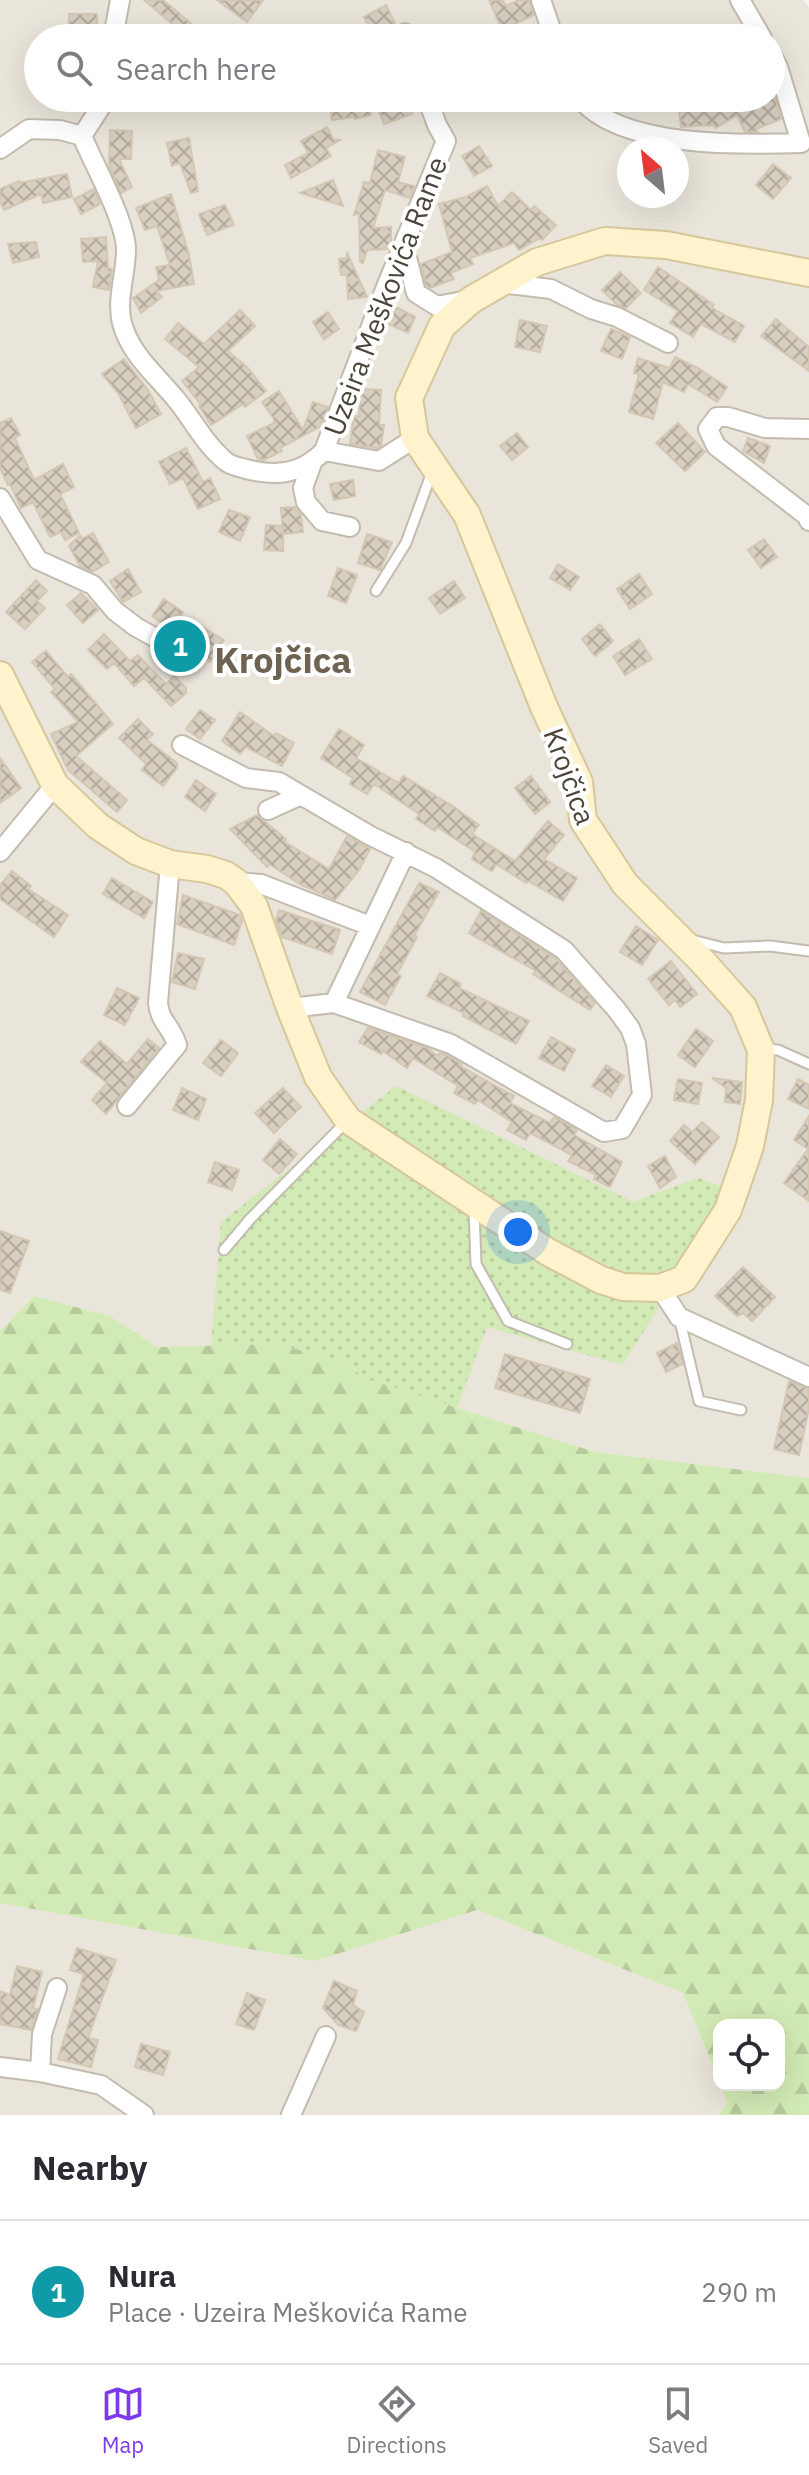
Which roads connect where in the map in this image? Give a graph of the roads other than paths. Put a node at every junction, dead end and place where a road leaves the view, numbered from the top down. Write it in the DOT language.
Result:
graph roads {
  1 [pos="120,0"];
  2 [pos="541,0"];
  3 [pos="740,0"];
  4 [pos="116,24"];
  5 [pos="549,24"];
  6 [pos="754,24"];
  7 [pos="785,88"];
  8 [pos="97,112"];
  9 [pos="433,112"];
  10 [pos="592,112"];
  11 [pos="82,136"];
  12 [pos="805,146"];
  13 [pos="0,149"];
  14 [pos="404,246"];
  15 [pos="809,273"];
  16 [pos="498,283"];
  17 [pos="471,300"];
  18 [pos="668,343"];
  19 [pos="809,429"];
  20 [pos="415,438"];
  21 [pos="318,457"];
  22 [pos="434,467"];
  23 [pos="0,498"];
  24 [pos="809,521"];
  25 [pos="350,527"];
  26 [pos="376,591"];
  27 [pos="192,658"];
  28 [pos="0,675"];
  29 [pos="182,745"];
  30 [pos="55,785"];
  31 [pos="301,795"];
  32 [pos="268,810"];
  33 [pos="0,852"];
  34 [pos="406,852"];
  35 [pos="170,864"];
  36 [pos="236,882"];
  37 [pos="370,926"];
  38 [pos="677,936"];
  39 [pos="809,951"];
  40 [pos="334,1003"];
  41 [pos="290,1008"];
  42 [pos="761,1050"];
  43 [pos="809,1064"];
  44 [pos="127,1106"];
  45 [pos="348,1120"];
  46 [pos="474,1203"];
  47 [pos="224,1250"];
  48 [pos="660,1288"];
  49 [pos="679,1317"];
  50 [pos="567,1344"];
  51 [pos="809,1377"];
  52 [pos="741,1410"];
  53 [pos="57,1988"];
  54 [pos="326,2036"];
  55 [pos="0,2067"];
  56 [pos="40,2072"];
  57 [pos="144,2115"];
  58 [pos="291,2115"];
  1 -- 4 [label="street"];
  2 -- 5 [label="street"];
  3 -- 6 [label="street"];
  7 -- 12 [label="street"];
  8 -- 11 [label="street"];
  9 -- 14 [label="street, Uzeira Meškovića Rame"];
  10 -- 12 [label="street"];
  11 -- 13 [label="street"];
  11 -- 21 [label="street, Uzeira Meškovića Rame"];
  14 -- 17 [label="street"];
  14 -- 21 [label="street, Uzeira Meškovića Rame"];
  15 -- 16 [label="main road, Krojčica"];
  16 -- 17 [label="main road, Krojčica"];
  16 -- 18 [label="street"];
  17 -- 20 [label="main road, Krojčica"];
  19 -- 24 [label="street"];
  20 -- 21 [label="street, Uzeira Meškovića Rame"];
  20 -- 22 [label="main road, Krojčica"];
  21 -- 25 [label="street"];
  22 -- 26 [label="lane"];
  22 -- 38 [label="main road, Krojčica"];
  23 -- 27 [label="street"];
  28 -- 30 [label="main road"];
  29 -- 31 [label="street"];
  30 -- 33 [label="street"];
  30 -- 35 [label="main road"];
  31 -- 32 [label="street"];
  31 -- 34 [label="street"];
  34 -- 37 [label="street"];
  34 -- 40 [label="street"];
  35 -- 36 [label="main road"];
  35 -- 44 [label="street"];
  36 -- 37 [label="street"];
  36 -- 41 [label="main road"];
  37 -- 40 [label="street"];
  38 -- 39 [label="lane"];
  38 -- 42 [label="main road, Krojčica"];
  40 -- 41 [label="street"];
  41 -- 45 [label="main road"];
  42 -- 43 [label="lane"];
  42 -- 48 [label="main road, Krojčica"];
  45 -- 46 [label="main road"];
  45 -- 47 [label="lane"];
  46 -- 48 [label="main road"];
  46 -- 50 [label="lane"];
  48 -- 49 [label="street"];
  49 -- 51 [label="street"];
  49 -- 52 [label="lane"];
  53 -- 56 [label="street"];
  54 -- 58 [label="street"];
  55 -- 56 [label="street"];
  56 -- 57 [label="street"];
}
